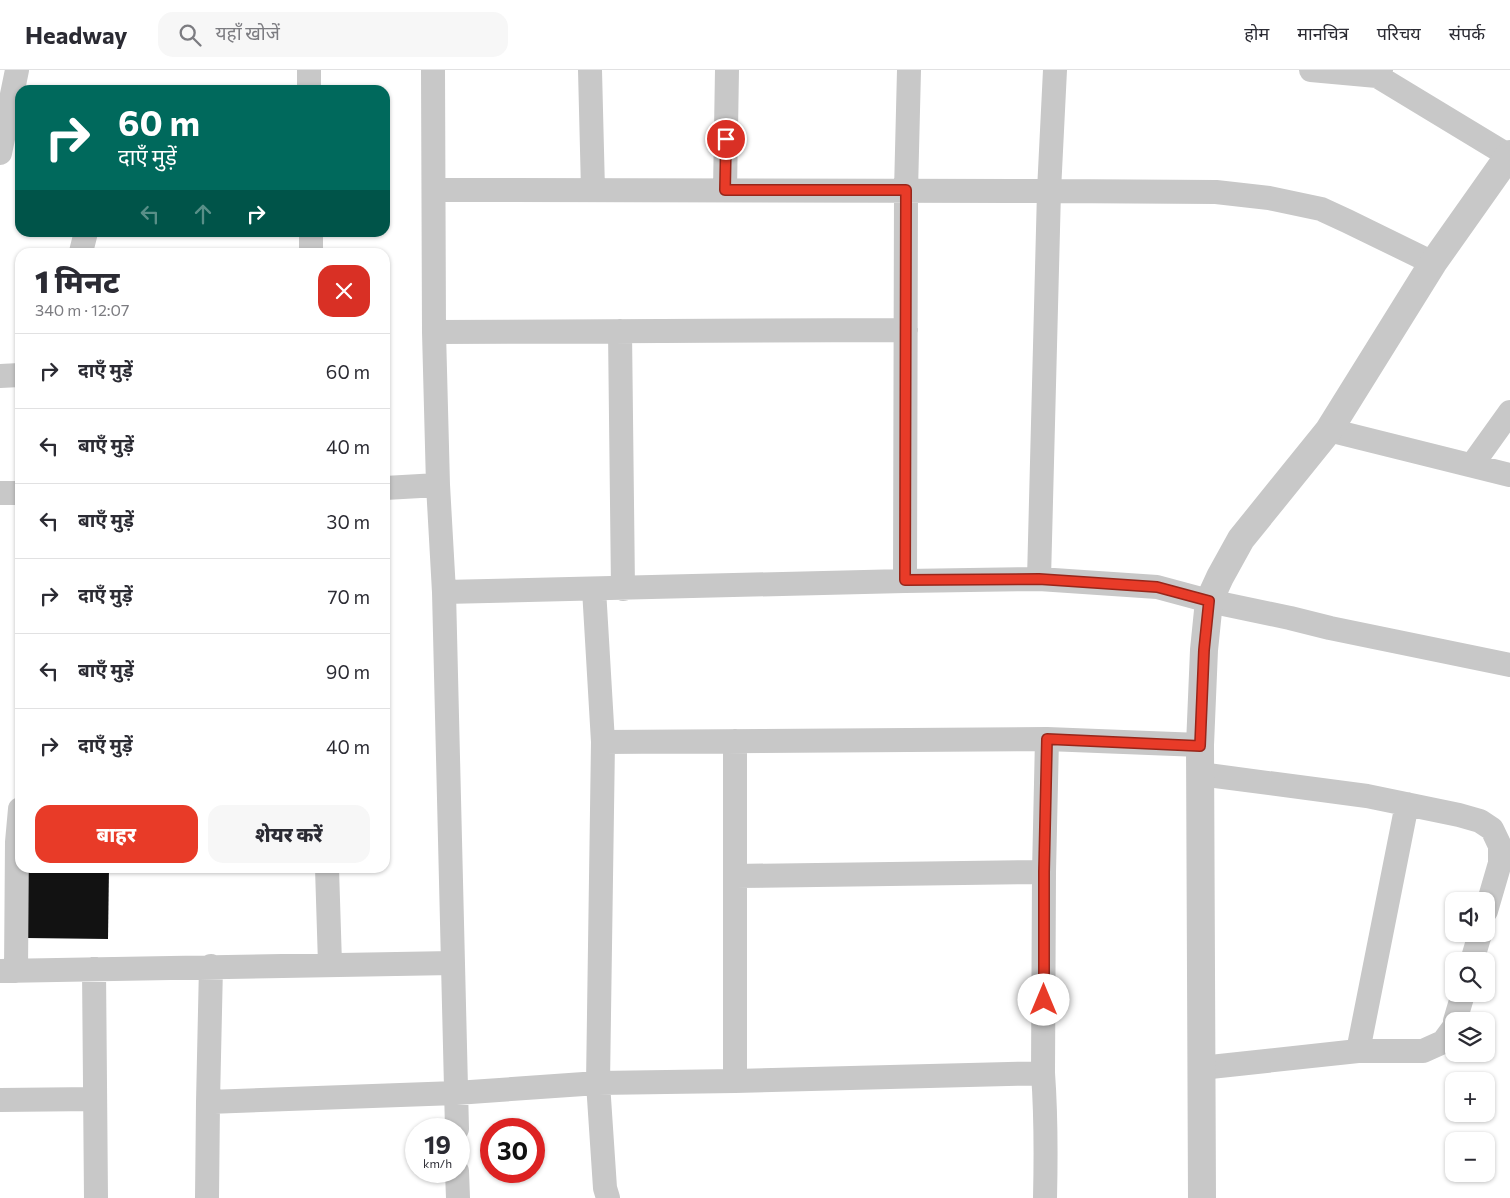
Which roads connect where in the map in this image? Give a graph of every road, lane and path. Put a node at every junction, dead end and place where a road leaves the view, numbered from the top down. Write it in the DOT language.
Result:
graph roads {
  1 [pos="17,70"];
  2 [pos="308,70"];
  3 [pos="433,70"];
  4 [pos="590,70"];
  5 [pos="727,70"];
  6 [pos="909,70"];
  7 [pos="1055,70"];
  8 [pos="1312,70"];
  9 [pos="1379,73"];
  10 [pos="16,85"];
  11 [pos="309,85"];
  12 [pos="15,97"];
  13 [pos="14,111"];
  14 [pos="0,153"];
  15 [pos="1509,155"];
  16 [pos="434,190"];
  17 [pos="593,190"];
  18 [pos="725,190"];
  19 [pos="906,190"];
  20 [pos="1049,191"];
  21 [pos="1433,263"];
  22 [pos="906,330"];
  23 [pos="620,331"];
  24 [pos="434,332"];
  25 [pos="15,375"];
  26 [pos="0,376"];
  27 [pos="1510,412"];
  28 [pos="1328,430"];
  29 [pos="1472,465"];
  30 [pos="1510,475"];
  31 [pos="438,485"];
  32 [pos="390,488"];
  33 [pos="0,493"];
  34 [pos="15,493"];
  35 [pos="1039,579"];
  36 [pos="905,580"];
  37 [pos="623,589"];
  38 [pos="594,590"];
  39 [pos="444,592"];
  40 [pos="1209,601"];
  41 [pos="1510,665"];
  42 [pos="1047,739"];
  43 [pos="735,741"];
  44 [pos="603,742"];
  45 [pos="1200,746"];
  46 [pos="1200,774"];
  47 [pos="1407,804"];
  48 [pos="12,842"];
  49 [pos="1044,872"];
  50 [pos="327,873"];
  51 [pos="735,876"];
  52 [pos="1492,892"];
  53 [pos="453,963"];
  54 [pos="330,964"];
  55 [pos="211,966"];
  56 [pos="94,969"];
  57 [pos="8,971"];
  58 [pos="1445,1039"];
  59 [pos="1358,1051"];
  60 [pos="1201,1068"];
  61 [pos="1044,1073"];
  62 [pos="735,1081"];
  63 [pos="598,1083"];
  64 [pos="456,1093"];
  65 [pos="95,1099"];
  66 [pos="0,1100"];
  67 [pos="208,1102"];
  68 [pos="456,1118"];
  69 [pos="457,1183"];
  70 [pos="96,1198"];
  71 [pos="207,1198"];
  72 [pos="458,1198"];
  73 [pos="608,1198"];
  74 [pos="1045,1198"];
  75 [pos="1202,1198"];
  1 -- 10 [label="street"];
  2 -- 11 [label="street"];
  3 -- 16 [label="street"];
  4 -- 17 [label="street"];
  5 -- 18 [label="street"];
  6 -- 19 [label="street"];
  7 -- 20 [label="street"];
  8 -- 9 [label="street"];
  9 -- 15 [label="street"];
  12 -- 13 [label="street"];
  13 -- 14 [label="street"];
  15 -- 21 [label="street"];
  16 -- 17 [label="street"];
  16 -- 24 [label="street"];
  17 -- 18 [label="street"];
  18 -- 19 [label="street"];
  19 -- 20 [label="street"];
  19 -- 22 [label="street"];
  20 -- 21 [label="street"];
  20 -- 35 [label="street"];
  21 -- 28 [label="street"];
  22 -- 23 [label="street"];
  22 -- 36 [label="street"];
  23 -- 24 [label="street"];
  23 -- 37 [label="street"];
  24 -- 31 [label="street"];
  25 -- 26 [label="street"];
  27 -- 29 [label="street"];
  28 -- 29 [label="street"];
  28 -- 40 [label="street"];
  29 -- 30 [label="street"];
  31 -- 32 [label="street"];
  31 -- 39 [label="street"];
  33 -- 34 [label="street"];
  35 -- 36 [label="street"];
  35 -- 40 [label="street"];
  36 -- 37 [label="street"];
  37 -- 38 [label="street"];
  38 -- 39 [label="street"];
  38 -- 44 [label="street"];
  39 -- 53 [label="street"];
  40 -- 41 [label="street"];
  40 -- 45 [label="street"];
  42 -- 43 [label="street"];
  42 -- 45 [label="street"];
  42 -- 49 [label="street"];
  43 -- 44 [label="street"];
  43 -- 51 [label="street"];
  44 -- 63 [label="street"];
  45 -- 46 [label="street"];
  46 -- 47 [label="street"];
  46 -- 60 [label="street"];
  47 -- 52 [label="street"];
  47 -- 59 [label="street"];
  48 -- 57 [label="street"];
  49 -- 51 [label="street"];
  49 -- 61 [label="street"];
  50 -- 54 [label="street"];
  51 -- 62 [label="street"];
  53 -- 54 [label="street"];
  53 -- 64 [label="street"];
  54 -- 55 [label="street"];
  55 -- 56 [label="street"];
  55 -- 67 [label="street"];
  56 -- 57 [label="street"];
  56 -- 65 [label="street"];
  58 -- 59 [label="street"];
  59 -- 60 [label="street"];
  60 -- 75 [label="street"];
  61 -- 62 [label="street"];
  61 -- 74 [label="street"];
  62 -- 63 [label="street"];
  63 -- 64 [label="street"];
  63 -- 73 [label="street"];
  64 -- 67 [label="street"];
  64 -- 68 [label="street"];
  65 -- 66 [label="street"];
  65 -- 70 [label="street"];
  67 -- 71 [label="street"];
  69 -- 72 [label="street"];
}
